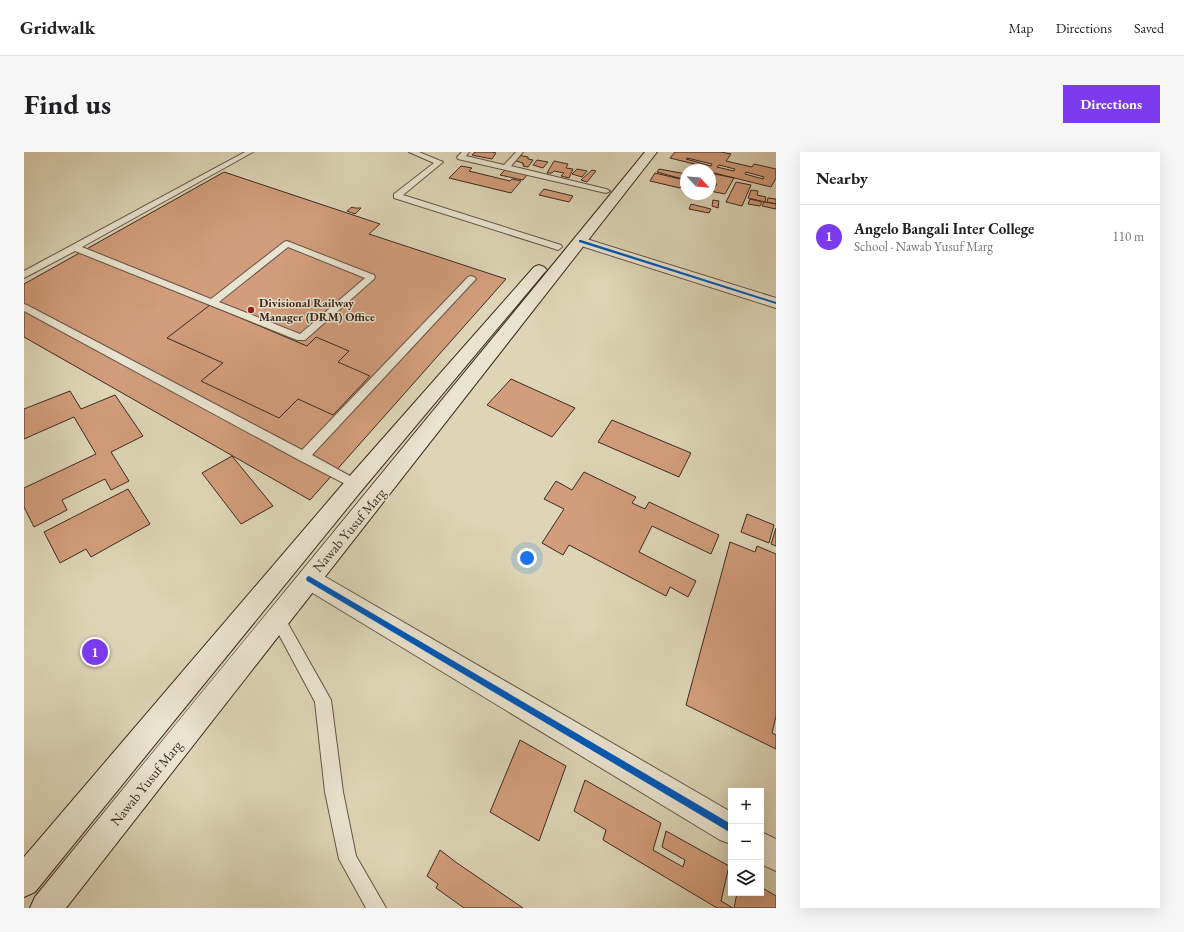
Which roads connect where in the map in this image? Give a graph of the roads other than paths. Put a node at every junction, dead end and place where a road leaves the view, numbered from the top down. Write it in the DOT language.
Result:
graph roads {
  1 [pos="250,152"];
  2 [pos="412,152"];
  3 [pos="466,152"];
  4 [pos="520,152"];
  5 [pos="638,152"];
  6 [pos="651,152"];
  7 [pos="506,167"];
  8 [pos="606,191"];
  9 [pos="580,241"];
  10 [pos="74,247"];
  11 [pos="558,247"];
  12 [pos="24,274"];
  13 [pos="471,278"];
  14 [pos="213,302"];
  15 [pos="776,303"];
  16 [pos="24,307"];
  17 [pos="303,457"];
  18 [pos="355,484"];
  19 [pos="309,579"];
  20 [pos="277,618"];
  21 [pos="728,827"];
  22 [pos="764,849"];
  23 [pos="776,856"];
  24 [pos="24,881"];
  25 [pos="46,908"];
  26 [pos="376,908"];
  1 -- 10 [label="lane"];
  2 -- 11 [label="lane"];
  3 -- 7 [label="lane"];
  4 -- 7 [label="lane"];
  5 -- 8 [label="main road"];
  6 -- 9 [label="main road, Nawab Yusuf Marg"];
  7 -- 8 [label="lane"];
  8 -- 11 [label="main road"];
  9 -- 15 [label="main road"];
  9 -- 19 [label="main road, Nawab Yusuf Marg"];
  10 -- 12 [label="lane"];
  10 -- 14 [label="lane"];
  11 -- 18 [label="main road"];
  13 -- 17 [label="lane"];
  14 -- 14 [label="lane"];
  16 -- 17 [label="lane"];
  17 -- 18 [label="lane"];
  18 -- 24 [label="main road"];
  19 -- 20 [label="main road, Nawab Yusuf Marg"];
  19 -- 21 [label="main road"];
  20 -- 25 [label="main road, Nawab Yusuf Marg"];
  20 -- 26 [label="lane"];
  22 -- 23 [label="main road"];
}
